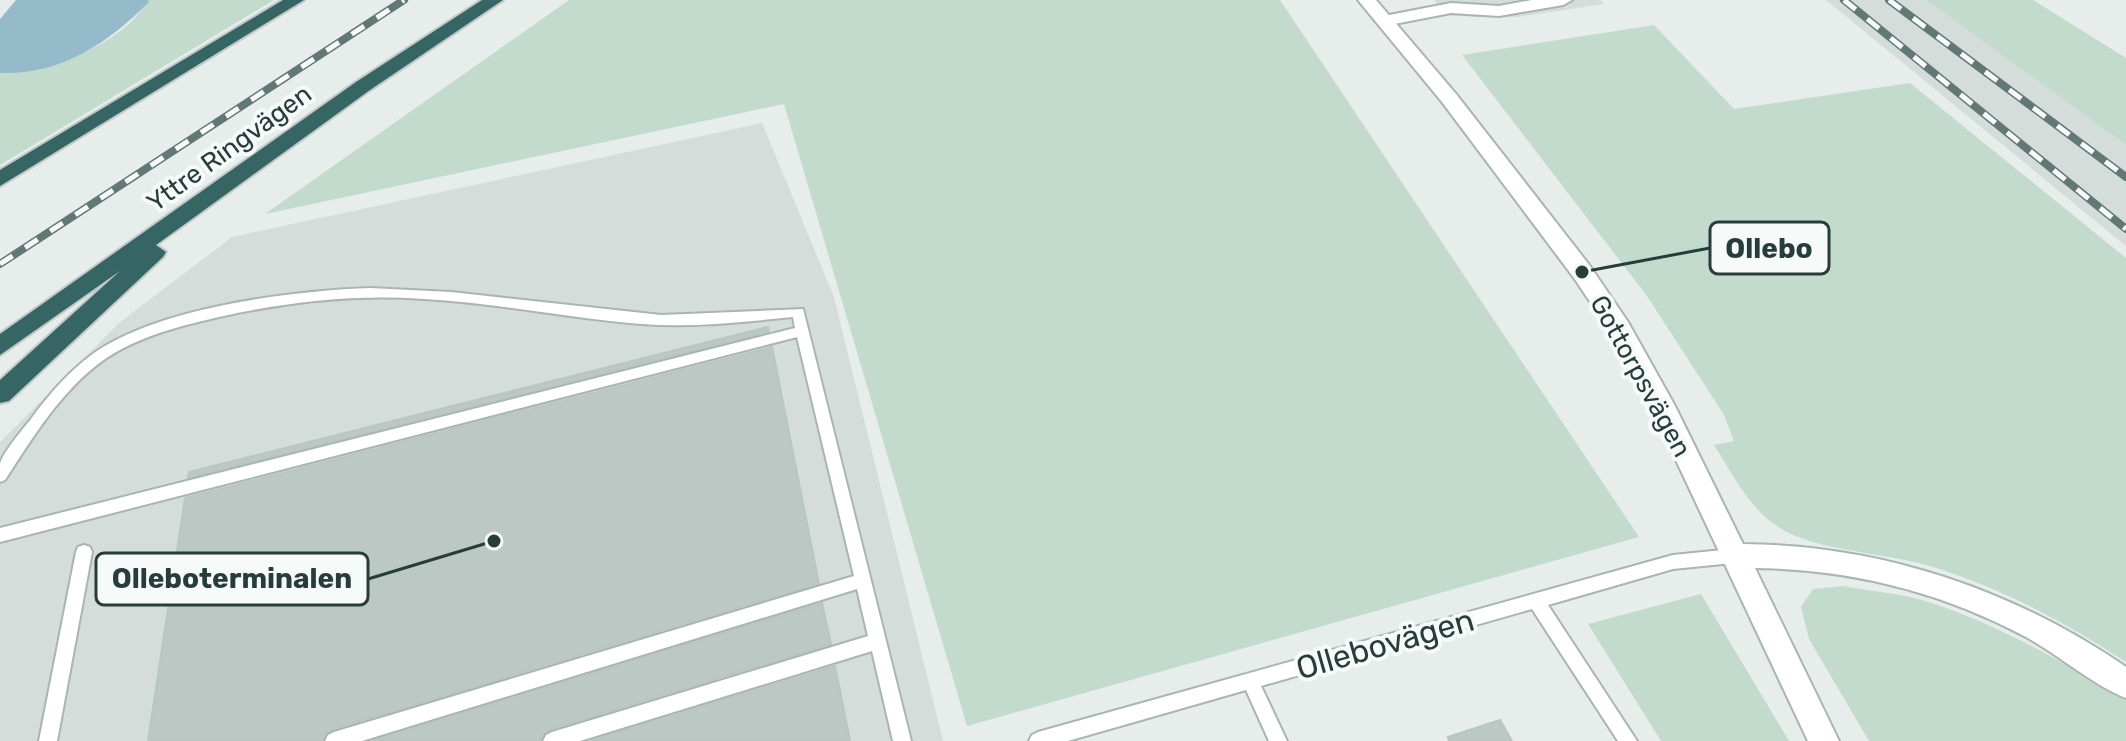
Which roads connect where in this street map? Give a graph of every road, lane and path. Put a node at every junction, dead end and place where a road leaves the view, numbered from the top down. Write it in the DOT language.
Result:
graph roads {
  1 [pos="295,0"];
  2 [pos="494,0"];
  3 [pos="1367,0"];
  4 [pos="1563,0"];
  5 [pos="1475,5"];
  6 [pos="1384,21"];
  7 [pos="363,86"];
  8 [pos="0,179"];
  9 [pos="803,331"];
  10 [pos="0,346"];
  11 [pos="0,394"];
  12 [pos="0,476"];
  13 [pos="0,535"];
  14 [pos="84,552"];
  15 [pos="1733,556"];
  16 [pos="863,580"];
  17 [pos="1536,601"];
  18 [pos="878,641"];
  19 [pos="1250,681"];
  20 [pos="1794,683"];
  21 [pos="2126,684"];
  22 [pos="48,741"];
  23 [pos="334,741"];
  24 [pos="552,741"];
  25 [pos="902,741"];
  26 [pos="1038,741"];
  27 [pos="1278,741"];
  28 [pos="1628,741"];
  29 [pos="1824,741"];
  30 [pos="1830,741"];
  1 -- 8 [label="highway"];
  2 -- 7 [label="highway, Yttre Ringvägen"];
  3 -- 6 [label="street, Gottorpsvägen"];
  4 -- 5 [label="street"];
  5 -- 6 [label="street"];
  6 -- 15 [label="street, Gottorpsvägen"];
  7 -- 10 [label="highway, Yttre Ringvägen"];
  7 -- 11 [label="highway"];
  9 -- 12 [label="lane"];
  9 -- 13 [label="lane"];
  9 -- 16 [label="lane"];
  14 -- 22 [label="lane"];
  15 -- 17 [label="lane, Ollebovägen"];
  15 -- 20 [label="street, Gottorpsvägen"];
  15 -- 21 [label="street"];
  16 -- 18 [label="lane"];
  16 -- 23 [label="lane"];
  17 -- 19 [label="lane, Ollebovägen"];
  17 -- 28 [label="lane"];
  18 -- 24 [label="lane"];
  18 -- 25 [label="lane"];
  19 -- 26 [label="lane, Ollebovägen"];
  19 -- 27 [label="lane"];
  20 -- 29 [label="street, Gottorpsvägen"];
  20 -- 30 [label="street, Gottorpsvägen"];
}
